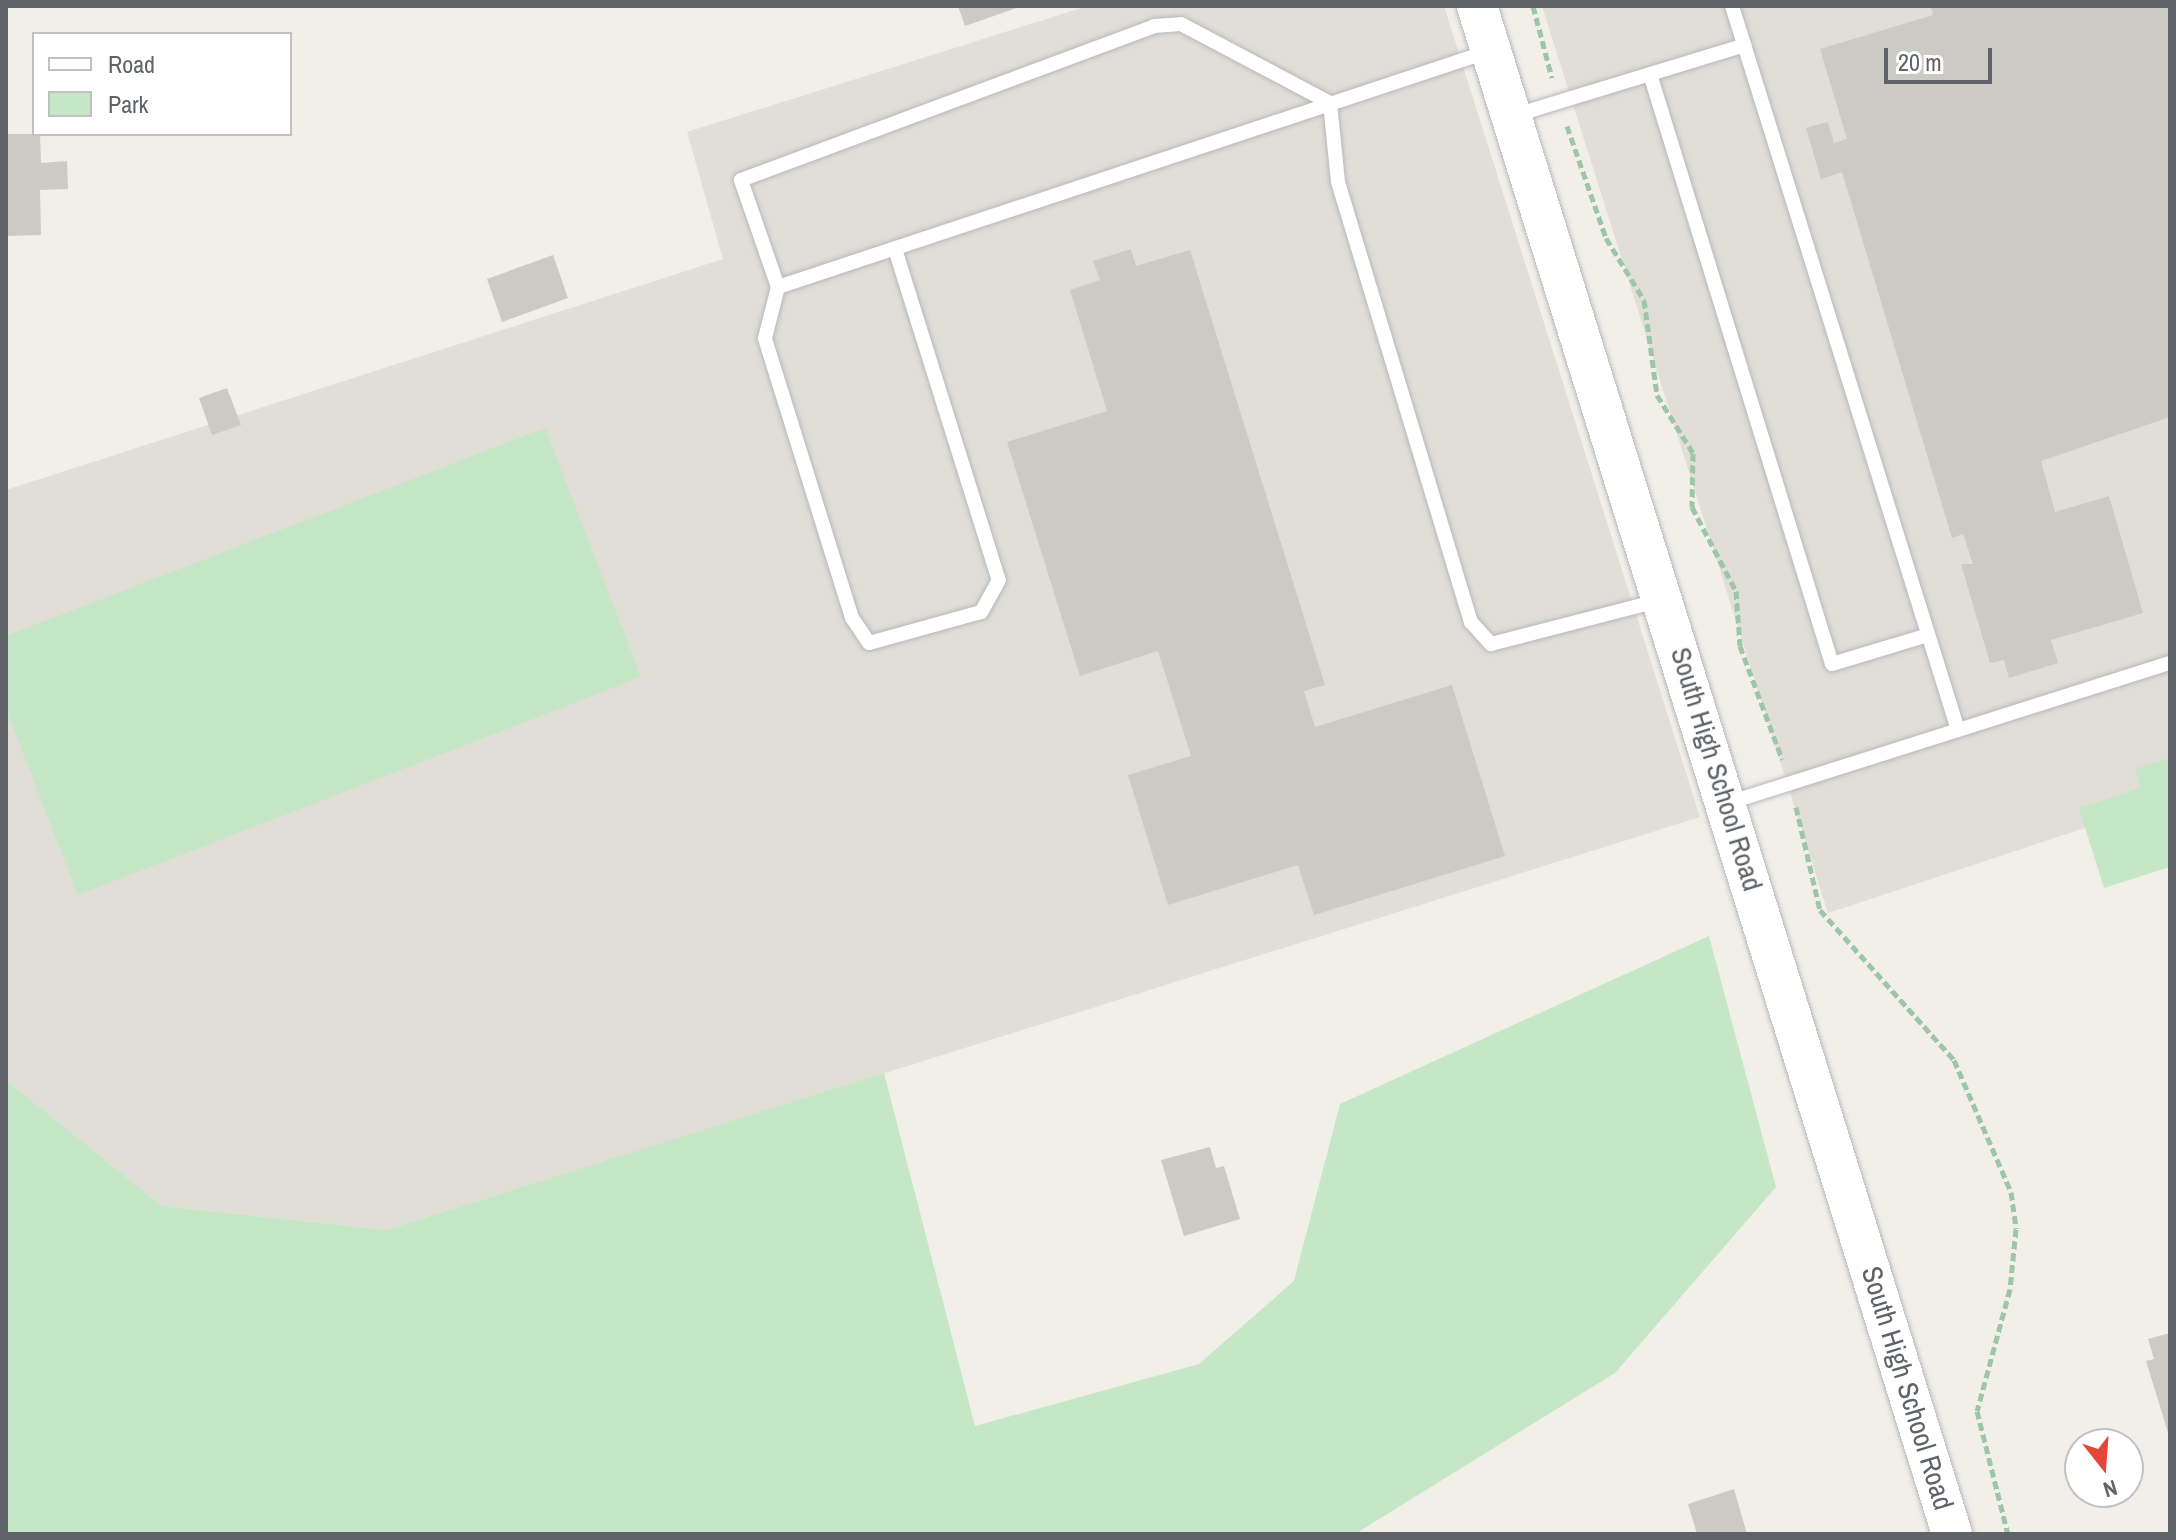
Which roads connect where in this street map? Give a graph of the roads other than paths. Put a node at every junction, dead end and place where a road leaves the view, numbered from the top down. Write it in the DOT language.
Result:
graph roads {
  1 [pos="1477,6"];
  2 [pos="1732,6"];
  3 [pos="1745,45"];
  4 [pos="1491,50"];
  5 [pos="1650,74"];
  6 [pos="1330,103"];
  7 [pos="1512,117"];
  8 [pos="895,249"];
  9 [pos="778,287"];
  10 [pos="1664,599"];
  11 [pos="1928,635"];
  12 [pos="2170,663"];
  13 [pos="1958,730"];
  14 [pos="1728,803"];
  15 [pos="1952,1534"];
  1 -- 4 [label="main road, South High School Road"];
  2 -- 3 [label="lane"];
  3 -- 5 [label="lane"];
  3 -- 11 [label="lane"];
  4 -- 6 [label="lane"];
  4 -- 7 [label="main road, South High School Road"];
  5 -- 7 [label="lane"];
  5 -- 11 [label="lane"];
  6 -- 8 [label="lane"];
  6 -- 9 [label="lane"];
  6 -- 10 [label="lane"];
  7 -- 10 [label="main road, South High School Road"];
  8 -- 9 [label="lane"];
  8 -- 9 [label="lane"];
  10 -- 14 [label="main road, South High School Road"];
  11 -- 13 [label="lane"];
  12 -- 13 [label="lane"];
  13 -- 14 [label="lane"];
  14 -- 15 [label="main road, South High School Road"];
}
